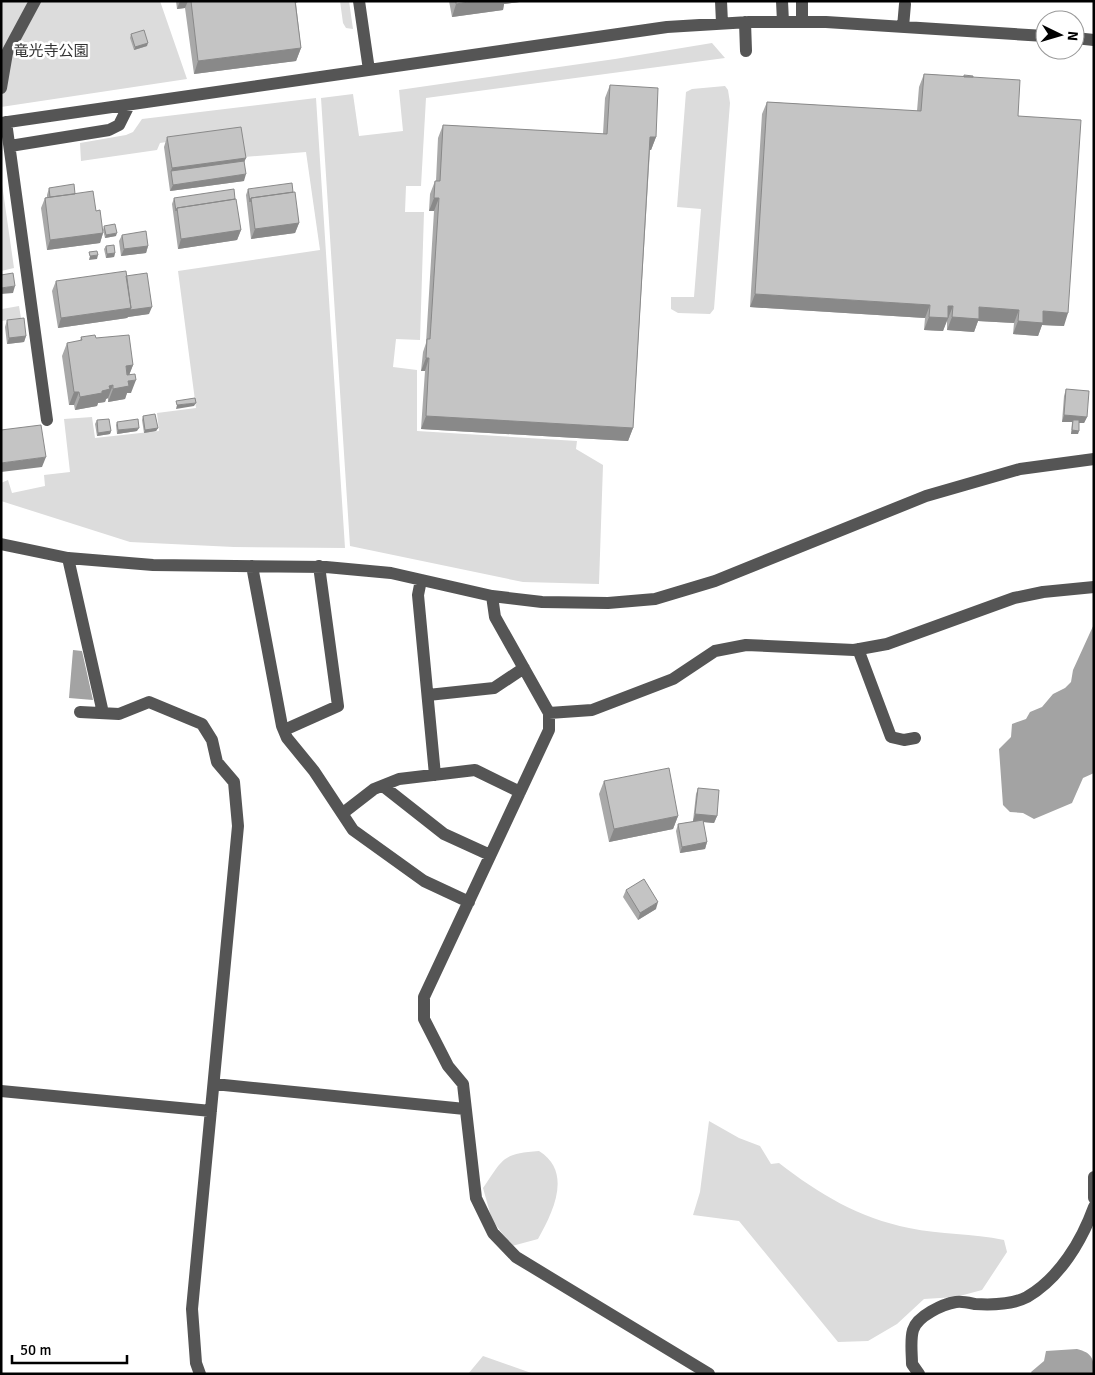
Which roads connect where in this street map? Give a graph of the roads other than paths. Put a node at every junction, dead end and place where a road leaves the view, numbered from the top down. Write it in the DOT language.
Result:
graph roads {
  1 [pos="35,1"];
  2 [pos="359,1"];
  3 [pos="721,1"];
  4 [pos="782,1"];
  5 [pos="802,1"];
  6 [pos="905,4"];
  7 [pos="745,22"];
  8 [pos="782,22"];
  9 [pos="802,22"];
  10 [pos="722,23"];
  11 [pos="903,27"];
  12 [pos="1035,35"];
  13 [pos="746,51"];
  14 [pos="369,70"];
  15 [pos="1,88"];
  16 [pos="129,105"];
  17 [pos="4,122"];
  18 [pos="10,146"];
  19 [pos="47,420"];
  20 [pos="1094,459"];
  21 [pos="1,544"];
  22 [pos="68,558"];
  23 [pos="252,566"];
  24 [pos="319,566"];
  25 [pos="421,580"];
  26 [pos="1094,587"];
  27 [pos="492,596"];
  28 [pos="858,649"];
  29 [pos="524,668"];
  30 [pos="428,695"];
  31 [pos="80,712"];
  32 [pos="103,713"];
  33 [pos="549,713"];
  34 [pos="291,727"];
  35 [pos="915,738"];
  36 [pos="435,775"];
  37 [pos="382,786"];
  38 [pos="520,792"];
  39 [pos="340,809"];
  40 [pos="490,855"];
  41 [pos="469,902"];
  42 [pos="214,1084"];
  43 [pos="1,1091"];
  44 [pos="465,1109"];
  45 [pos="211,1111"];
  46 [pos="1094,1177"];
  47 [pos="1094,1190"];
  48 [pos="1094,1198"];
  49 [pos="1094,1206"];
  50 [pos="912,1370"];
  51 [pos="200,1374"];
  52 [pos="709,1374"];
  1 -- 15 [label="street"];
  2 -- 14 [label="street"];
  3 -- 10 [label="street"];
  4 -- 8 [label="street"];
  5 -- 9 [label="street"];
  6 -- 11 [label="street"];
  7 -- 8 [label="street"];
  7 -- 10 [label="street"];
  7 -- 13 [label="street"];
  8 -- 9 [label="street"];
  9 -- 11 [label="street"];
  10 -- 14 [label="street"];
  11 -- 12 [label="street"];
  14 -- 16 [label="street"];
  16 -- 17 [label="street"];
  16 -- 18 [label="street"];
  17 -- 18 [label="street"];
  18 -- 19 [label="street"];
  20 -- 27 [label="street"];
  21 -- 22 [label="street"];
  22 -- 23 [label="street"];
  22 -- 32 [label="street"];
  23 -- 24 [label="street"];
  23 -- 39 [label="street"];
  24 -- 25 [label="street"];
  24 -- 34 [label="street"];
  25 -- 27 [label="street"];
  25 -- 30 [label="street"];
  26 -- 28 [label="street"];
  27 -- 29 [label="street"];
  28 -- 33 [label="street"];
  28 -- 35 [label="street"];
  29 -- 30 [label="street"];
  29 -- 33 [label="street"];
  30 -- 36 [label="street"];
  31 -- 32 [label="street"];
  32 -- 42 [label="street"];
  33 -- 38 [label="street"];
  36 -- 37 [label="street"];
  36 -- 38 [label="street"];
  37 -- 39 [label="street"];
  37 -- 40 [label="street"];
  38 -- 40 [label="street"];
  39 -- 41 [label="street"];
  40 -- 41 [label="street"];
  41 -- 44 [label="street"];
  42 -- 44 [label="street"];
  42 -- 45 [label="street"];
  43 -- 45 [label="street"];
  44 -- 52 [label="street"];
  45 -- 51 [label="street"];
  46 -- 47 [label="street"];
  47 -- 48 [label="street"];
  49 -- 50 [label="street"];
}
